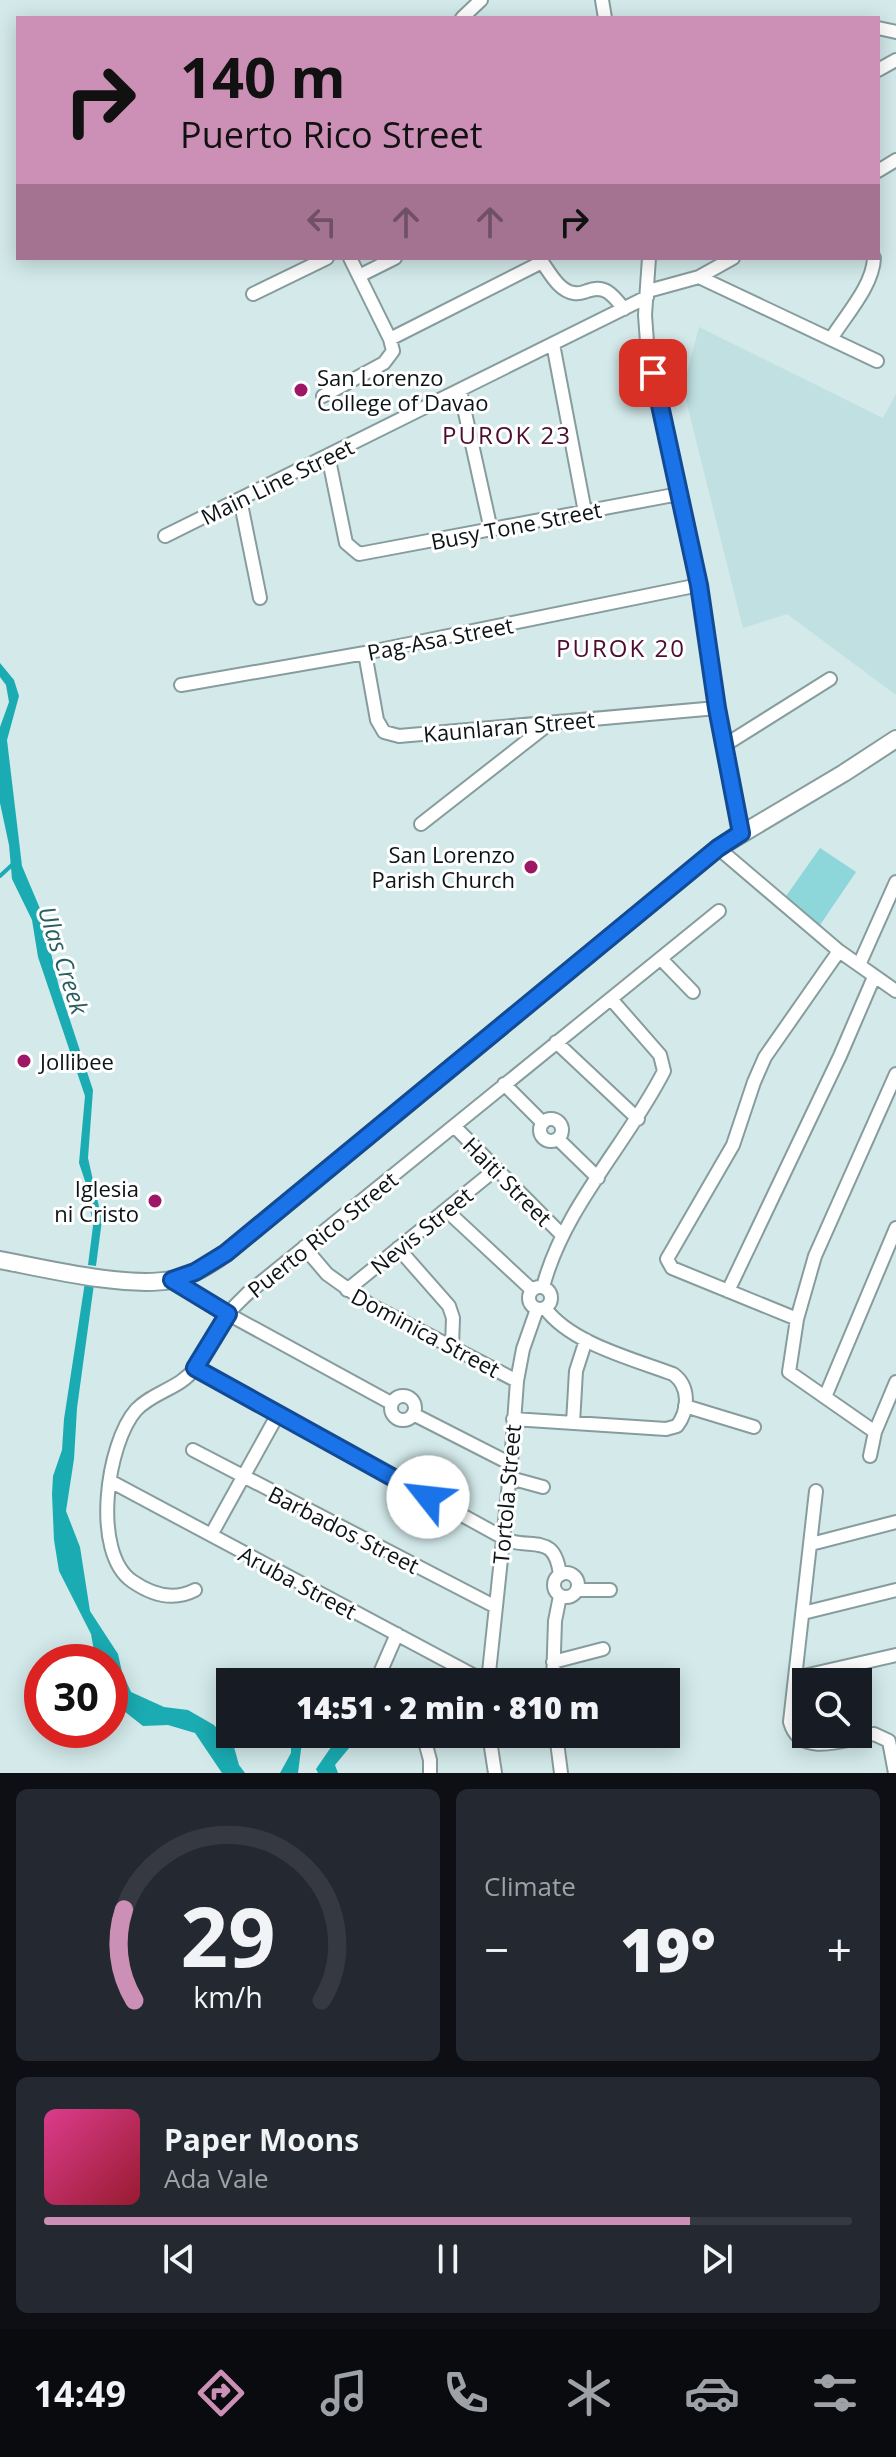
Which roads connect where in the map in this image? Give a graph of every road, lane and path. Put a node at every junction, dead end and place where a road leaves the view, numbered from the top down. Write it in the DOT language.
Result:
graph roads {
  1 [pos="481,0"];
  2 [pos="464,16"];
  3 [pos="295,260"];
  4 [pos="323,260"];
  5 [pos="351,260"];
  6 [pos="391,260"];
  7 [pos="649,260"];
  8 [pos="729,260"];
  9 [pos="874,260"];
  10 [pos="300,271"];
  11 [pos="359,276"];
  12 [pos="699,277"];
  13 [pos="253,294"];
  14 [pos="647,294"];
  15 [pos="624,309"];
  16 [pos="390,339"];
  17 [pos="831,339"];
  18 [pos="553,344"];
  19 [pos="877,361"];
  20 [pos="460,390"];
  21 [pos="323,396"];
  22 [pos="328,455"];
  23 [pos="679,494"];
  24 [pos="240,499"];
  25 [pos="585,512"];
  26 [pos="491,530"];
  27 [pos="165,536"];
  28 [pos="699,585"];
  29 [pos="260,598"];
  30 [pos="365,653"];
  31 [pos="830,679"];
  32 [pos="181,685"];
  33 [pos="717,708"];
  34 [pos="550,723"];
  35 [pos="896,739"];
  36 [pos="725,745"];
  37 [pos="421,824"];
  38 [pos="741,833"];
  39 [pos="718,848"];
  40 [pos="896,882"];
  41 [pos="719,911"];
  42 [pos="839,951"];
  43 [pos="661,959"];
  44 [pos="859,965"];
  45 [pos="874,977"];
  46 [pos="896,991"];
  47 [pos="693,992"];
  48 [pos="611,999"];
  49 [pos="556,1042"];
  50 [pos="896,1074"];
  51 [pos="504,1084"];
  52 [pos="892,1094"];
  53 [pos="638,1119"];
  54 [pos="454,1126"];
  55 [pos="496,1169"];
  56 [pos="598,1178"];
  57 [pos="446,1210"];
  58 [pos="896,1228"];
  59 [pos="562,1235"];
  60 [pos="304,1247"];
  61 [pos="398,1248"];
  62 [pos="0,1260"];
  63 [pos="172,1280"];
  64 [pos="537,1289"];
  65 [pos="347,1290"];
  66 [pos="728,1291"];
  67 [pos="541,1308"];
  68 [pos="228,1314"];
  69 [pos="797,1319"];
  70 [pos="586,1340"];
  71 [pos="452,1346"];
  72 [pos="195,1368"];
  73 [pos="517,1381"];
  74 [pos="896,1382"];
  75 [pos="825,1397"];
  76 [pos="685,1406"];
  77 [pos="278,1414"];
  78 [pos="513,1419"];
  79 [pos="573,1423"];
  80 [pos="754,1427"];
  81 [pos="875,1432"];
  82 [pos="193,1450"];
  83 [pos="870,1456"];
  84 [pos="511,1464"];
  85 [pos="244,1476"];
  86 [pos="510,1478"];
  87 [pos="110,1481"];
  88 [pos="543,1487"];
  89 [pos="816,1491"];
  90 [pos="896,1522"];
  91 [pos="211,1535"];
  92 [pos="502,1538"];
  93 [pos="811,1544"];
  94 [pos="560,1575"];
  95 [pos="195,1590"];
  96 [pos="577,1590"];
  97 [pos="610,1590"];
  98 [pos="896,1590"];
  99 [pos="560,1596"];
  100 [pos="496,1607"];
  101 [pos="803,1613"];
  102 [pos="397,1634"];
  103 [pos="603,1649"];
  104 [pos="896,1655"];
  105 [pos="553,1662"];
  106 [pos="382,1668"];
  107 [pos="461,1668"];
  108 [pos="489,1668"];
  109 [pos="553,1668"];
  110 [pos="796,1668"];
  111 [pos="839,1668"];
  112 [pos="792,1704"];
  113 [pos="792,1729"];
  114 [pos="872,1734"];
  115 [pos="427,1748"];
  116 [pos="491,1748"];
  117 [pos="558,1748"];
  118 [pos="430,1773"];
  119 [pos="495,1773"];
  120 [pos="561,1773"];
  121 [pos="895,1773"];
  1 -- 2 [label="street"];
  3 -- 10 [label="street"];
  4 -- 10 [label="street"];
  5 -- 11 [label="street"];
  6 -- 11 [label="street"];
  7 -- 14 [label="street"];
  8 -- 12 [label="street, Main Line Street"];
  9 -- 17 [label="street"];
  10 -- 13 [label="street"];
  11 -- 16 [label="street"];
  12 -- 14 [label="street, Main Line Street"];
  12 -- 17 [label="street"];
  14 -- 15 [label="street, Main Line Street"];
  14 -- 23 [label="street"];
  15 -- 16 [label="street"];
  15 -- 18 [label="street, Main Line Street"];
  16 -- 21 [label="street"];
  17 -- 19 [label="street"];
  18 -- 20 [label="street, Main Line Street"];
  18 -- 25 [label="street"];
  20 -- 22 [label="street, Main Line Street"];
  20 -- 26 [label="street"];
  22 -- 24 [label="street, Main Line Street"];
  22 -- 26 [label="street, Busy Tone Street"];
  23 -- 25 [label="street, Busy Tone Street"];
  23 -- 28 [label="street"];
  24 -- 27 [label="street, Main Line Street"];
  24 -- 29 [label="street"];
  25 -- 26 [label="street, Busy Tone Street"];
  28 -- 30 [label="street, Pag-Asa Street"];
  28 -- 33 [label="street"];
  30 -- 32 [label="street, Pag-Asa Street"];
  30 -- 34 [label="street, Kaunlaran Street"];
  31 -- 36 [label="street"];
  33 -- 34 [label="street, Kaunlaran Street"];
  33 -- 36 [label="street"];
  34 -- 37 [label="street"];
  35 -- 38 [label="street"];
  36 -- 38 [label="street"];
  38 -- 39 [label="street"];
  39 -- 42 [label="street"];
  39 -- 63 [label="street"];
  40 -- 44 [label="street"];
  41 -- 43 [label="street, Puerto Rico Street"];
  42 -- 44 [label="street"];
  42 -- 66 [label="street"];
  43 -- 47 [label="street"];
  43 -- 48 [label="street, Puerto Rico Street"];
  44 -- 45 [label="street"];
  45 -- 46 [label="street"];
  45 -- 66 [label="street"];
  48 -- 49 [label="street, Puerto Rico Street"];
  48 -- 53 [label="street"];
  49 -- 51 [label="street, Puerto Rico Street"];
  49 -- 53 [label="street"];
  50 -- 52 [label="street"];
  51 -- 54 [label="street, Puerto Rico Street"];
  51 -- 56 [label="street"];
  52 -- 69 [label="street"];
  53 -- 56 [label="street"];
  54 -- 55 [label="street, Haiti Street"];
  54 -- 60 [label="street, Puerto Rico Street"];
  55 -- 57 [label="street, Nevis Street"];
  55 -- 59 [label="street, Haiti Street"];
  56 -- 59 [label="street"];
  57 -- 61 [label="street, Nevis Street"];
  57 -- 64 [label="street"];
  58 -- 75 [label="street"];
  59 -- 64 [label="street"];
  60 -- 65 [label="street, Dominica Street"];
  60 -- 68 [label="street, Puerto Rico Street"];
  61 -- 65 [label="street, Nevis Street"];
  61 -- 71 [label="street"];
  62 -- 63 [label="street"];
  63 -- 68 [label="street"];
  64 -- 67 [label="street"];
  64 -- 67 [label="street"];
  65 -- 71 [label="street, Dominica Street"];
  66 -- 69 [label="street"];
  67 -- 70 [label="street"];
  67 -- 73 [label="street, Tortola Street"];
  68 -- 72 [label="street, Puerto Rico Street"];
  68 -- 84 [label="street"];
  69 -- 75 [label="street"];
  70 -- 76 [label="street"];
  70 -- 79 [label="street"];
  71 -- 73 [label="street, Dominica Street"];
  72 -- 77 [label="street"];
  72 -- 87 [label="street, Puerto Rico Street"];
  73 -- 78 [label="street, Tortola Street"];
  74 -- 81 [label="street"];
  75 -- 81 [label="street"];
  76 -- 79 [label="street"];
  76 -- 80 [label="street"];
  77 -- 85 [label="street"];
  77 -- 92 [label="street"];
  78 -- 79 [label="street"];
  78 -- 84 [label="street, Tortola Street"];
  81 -- 83 [label="street"];
  82 -- 85 [label="street, Barbados Street"];
  84 -- 86 [label="street, Tortola Street"];
  85 -- 91 [label="street"];
  85 -- 100 [label="street, Barbados Street"];
  86 -- 88 [label="street"];
  86 -- 92 [label="street, Tortola Street"];
  87 -- 91 [label="street, Aruba Street"];
  87 -- 95 [label="street, Puerto Rico Street"];
  89 -- 93 [label="street"];
  90 -- 93 [label="street"];
  91 -- 102 [label="street, Aruba Street"];
  92 -- 94 [label="street"];
  92 -- 100 [label="street, Tortola Street"];
  93 -- 101 [label="street"];
  94 -- 96 [label="street"];
  94 -- 99 [label="street"];
  96 -- 97 [label="street"];
  96 -- 99 [label="street"];
  98 -- 101 [label="street"];
  99 -- 105 [label="street"];
  100 -- 108 [label="street, Tortola Street"];
  101 -- 110 [label="street"];
  102 -- 106 [label="street"];
  102 -- 107 [label="street, Aruba Street"];
  103 -- 105 [label="street"];
  104 -- 111 [label="street"];
  105 -- 109 [label="street"];
  112 -- 113 [label="street"];
  114 -- 121 [label="street"];
  115 -- 118 [label="street"];
  116 -- 119 [label="street"];
  117 -- 120 [label="street"];
}
